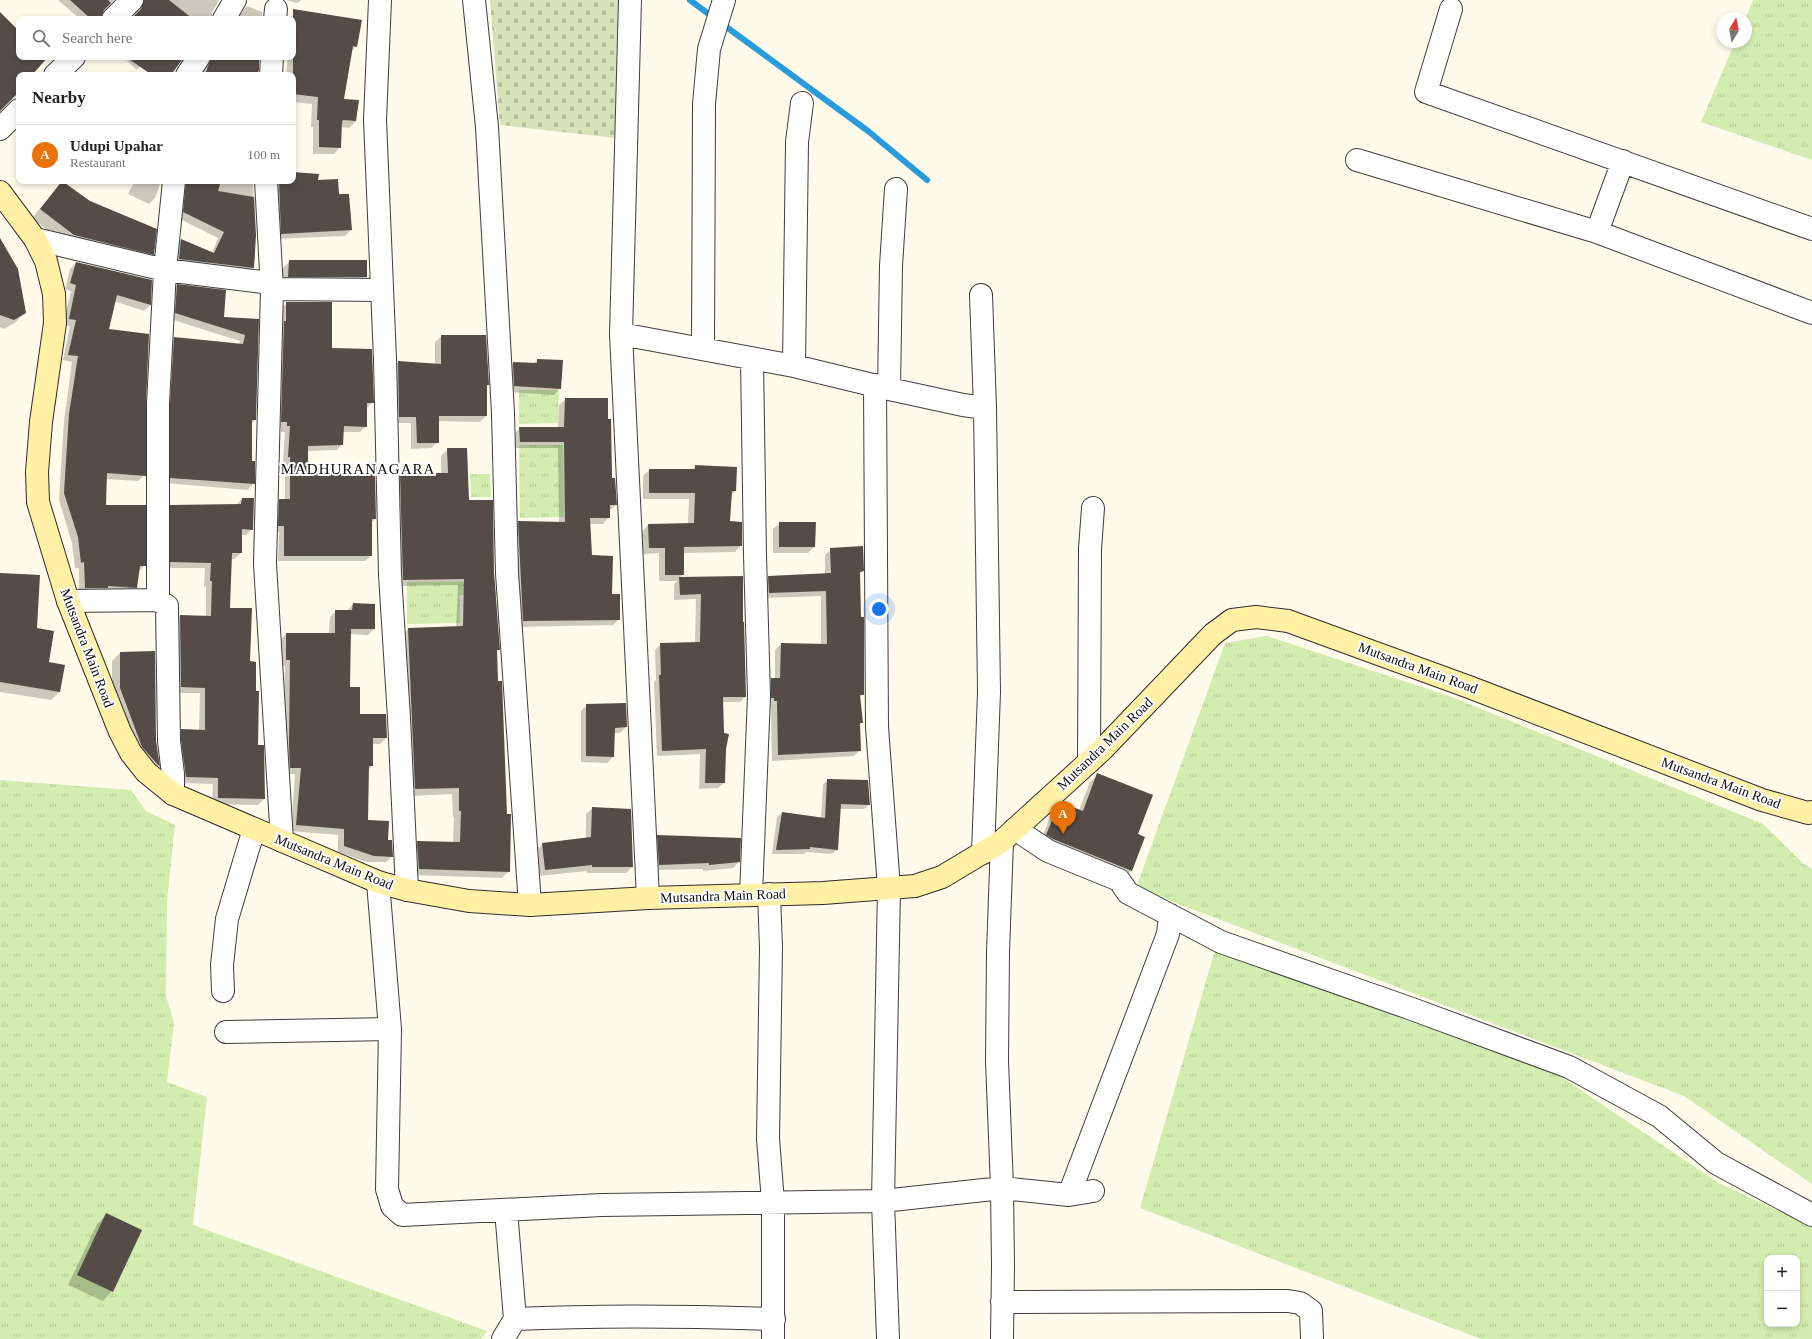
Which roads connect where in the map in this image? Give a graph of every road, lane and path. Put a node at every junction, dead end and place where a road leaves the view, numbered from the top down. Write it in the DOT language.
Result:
graph roads {
  1 [pos="132,0"];
  2 [pos="235,0"];
  3 [pos="380,0"];
  4 [pos="474,0"];
  5 [pos="630,0"];
  6 [pos="724,0"];
  7 [pos="1451,9"];
  8 [pos="116,16"];
  9 [pos="226,16"];
  10 [pos="71,60"];
  11 [pos="197,60"];
  12 [pos="272,60"];
  13 [pos="58,72"];
  14 [pos="189,72"];
  15 [pos="270,72"];
  16 [pos="802,103"];
  17 [pos="16,113"];
  18 [pos="0,129"];
  19 [pos="1356,160"];
  20 [pos="1623,161"];
  21 [pos="174,184"];
  22 [pos="266,184"];
  23 [pos="896,189"];
  24 [pos="0,192"];
  25 [pos="1812,229"];
  26 [pos="1597,232"];
  27 [pos="36,239"];
  28 [pos="166,270"];
  29 [pos="271,286"];
  30 [pos="382,290"];
  31 [pos="982,294"];
  32 [pos="1812,313"];
  33 [pos="621,334"];
  34 [pos="703,348"];
  35 [pos="752,358"];
  36 [pos="794,366"];
  37 [pos="882,387"];
  38 [pos="985,408"];
  39 [pos="1093,508"];
  40 [pos="158,600"];
  41 [pos="68,601"];
  42 [pos="1089,762"];
  43 [pos="174,794"];
  44 [pos="1811,815"];
  45 [pos="254,829"];
  46 [pos="1008,835"];
  47 [pos="282,840"];
  48 [pos="983,853"];
  49 [pos="378,882"];
  50 [pos="889,888"];
  51 [pos="407,890"];
  52 [pos="760,895"];
  53 [pos="648,898"];
  54 [pos="530,905"];
  55 [pos="1170,914"];
  56 [pos="223,991"];
  57 [pos="390,1029"];
  58 [pos="226,1032"];
  59 [pos="1002,1188"];
  60 [pos="1093,1191"];
  61 [pos="1069,1195"];
  62 [pos="883,1201"];
  63 [pos="773,1202"];
  64 [pos="506,1210"];
  65 [pos="1812,1215"];
  66 [pos="1002,1302"];
  67 [pos="514,1318"];
  68 [pos="774,1329"];
  69 [pos="503,1339"];
  70 [pos="888,1339"];
  71 [pos="1002,1339"];
  72 [pos="1312,1339"];
  1 -- 8 [label="street"];
  2 -- 9 [label="street"];
  3 -- 30 [label="street"];
  4 -- 54 [label="street"];
  5 -- 33 [label="street"];
  6 -- 34 [label="street"];
  7 -- 20 [label="street"];
  10 -- 13 [label="street"];
  11 -- 14 [label="street"];
  12 -- 15 [label="street"];
  16 -- 36 [label="street"];
  17 -- 18 [label="street"];
  19 -- 26 [label="street"];
  20 -- 25 [label="street"];
  20 -- 26 [label="street"];
  21 -- 28 [label="street"];
  22 -- 29 [label="street"];
  23 -- 37 [label="street"];
  24 -- 27 [label="street, Mutsandra Main Road"];
  26 -- 32 [label="street"];
  27 -- 28 [label="street"];
  27 -- 41 [label="street, Mutsandra Main Road"];
  28 -- 29 [label="street"];
  28 -- 40 [label="street"];
  29 -- 30 [label="street"];
  29 -- 47 [label="street"];
  30 -- 51 [label="street"];
  31 -- 38 [label="street"];
  33 -- 34 [label="street"];
  33 -- 53 [label="street"];
  34 -- 35 [label="street"];
  35 -- 36 [label="street"];
  35 -- 52 [label="street"];
  36 -- 37 [label="street"];
  37 -- 38 [label="street"];
  37 -- 50 [label="street"];
  38 -- 48 [label="street"];
  39 -- 42 [label="street"];
  40 -- 41 [label="street"];
  40 -- 43 [label="street"];
  41 -- 43 [label="street, Mutsandra Main Road"];
  42 -- 44 [label="street, Mutsandra Main Road"];
  42 -- 46 [label="street, Mutsandra Main Road"];
  43 -- 45 [label="street, Mutsandra Main Road"];
  45 -- 47 [label="street, Mutsandra Main Road"];
  45 -- 56 [label="street"];
  46 -- 48 [label="street, Mutsandra Main Road"];
  46 -- 55 [label="street"];
  46 -- 59 [label="street"];
  47 -- 49 [label="street, Mutsandra Main Road"];
  48 -- 50 [label="street, Mutsandra Main Road"];
  49 -- 51 [label="street, Mutsandra Main Road"];
  49 -- 57 [label="street"];
  50 -- 52 [label="street, Mutsandra Main Road"];
  50 -- 62 [label="street"];
  51 -- 54 [label="street, Mutsandra Main Road"];
  52 -- 53 [label="street, Mutsandra Main Road"];
  52 -- 63 [label="street"];
  53 -- 54 [label="street, Mutsandra Main Road"];
  55 -- 61 [label="street"];
  55 -- 65 [label="street"];
  57 -- 58 [label="street"];
  57 -- 64 [label="street"];
  59 -- 61 [label="street"];
  59 -- 62 [label="street"];
  59 -- 66 [label="street"];
  60 -- 61 [label="street"];
  62 -- 63 [label="street"];
  62 -- 70 [label="street"];
  63 -- 64 [label="street"];
  63 -- 68 [label="street"];
  64 -- 67 [label="street"];
  66 -- 71 [label="street"];
  66 -- 72 [label="street"];
  67 -- 68 [label="street"];
  67 -- 69 [label="street"];
}
